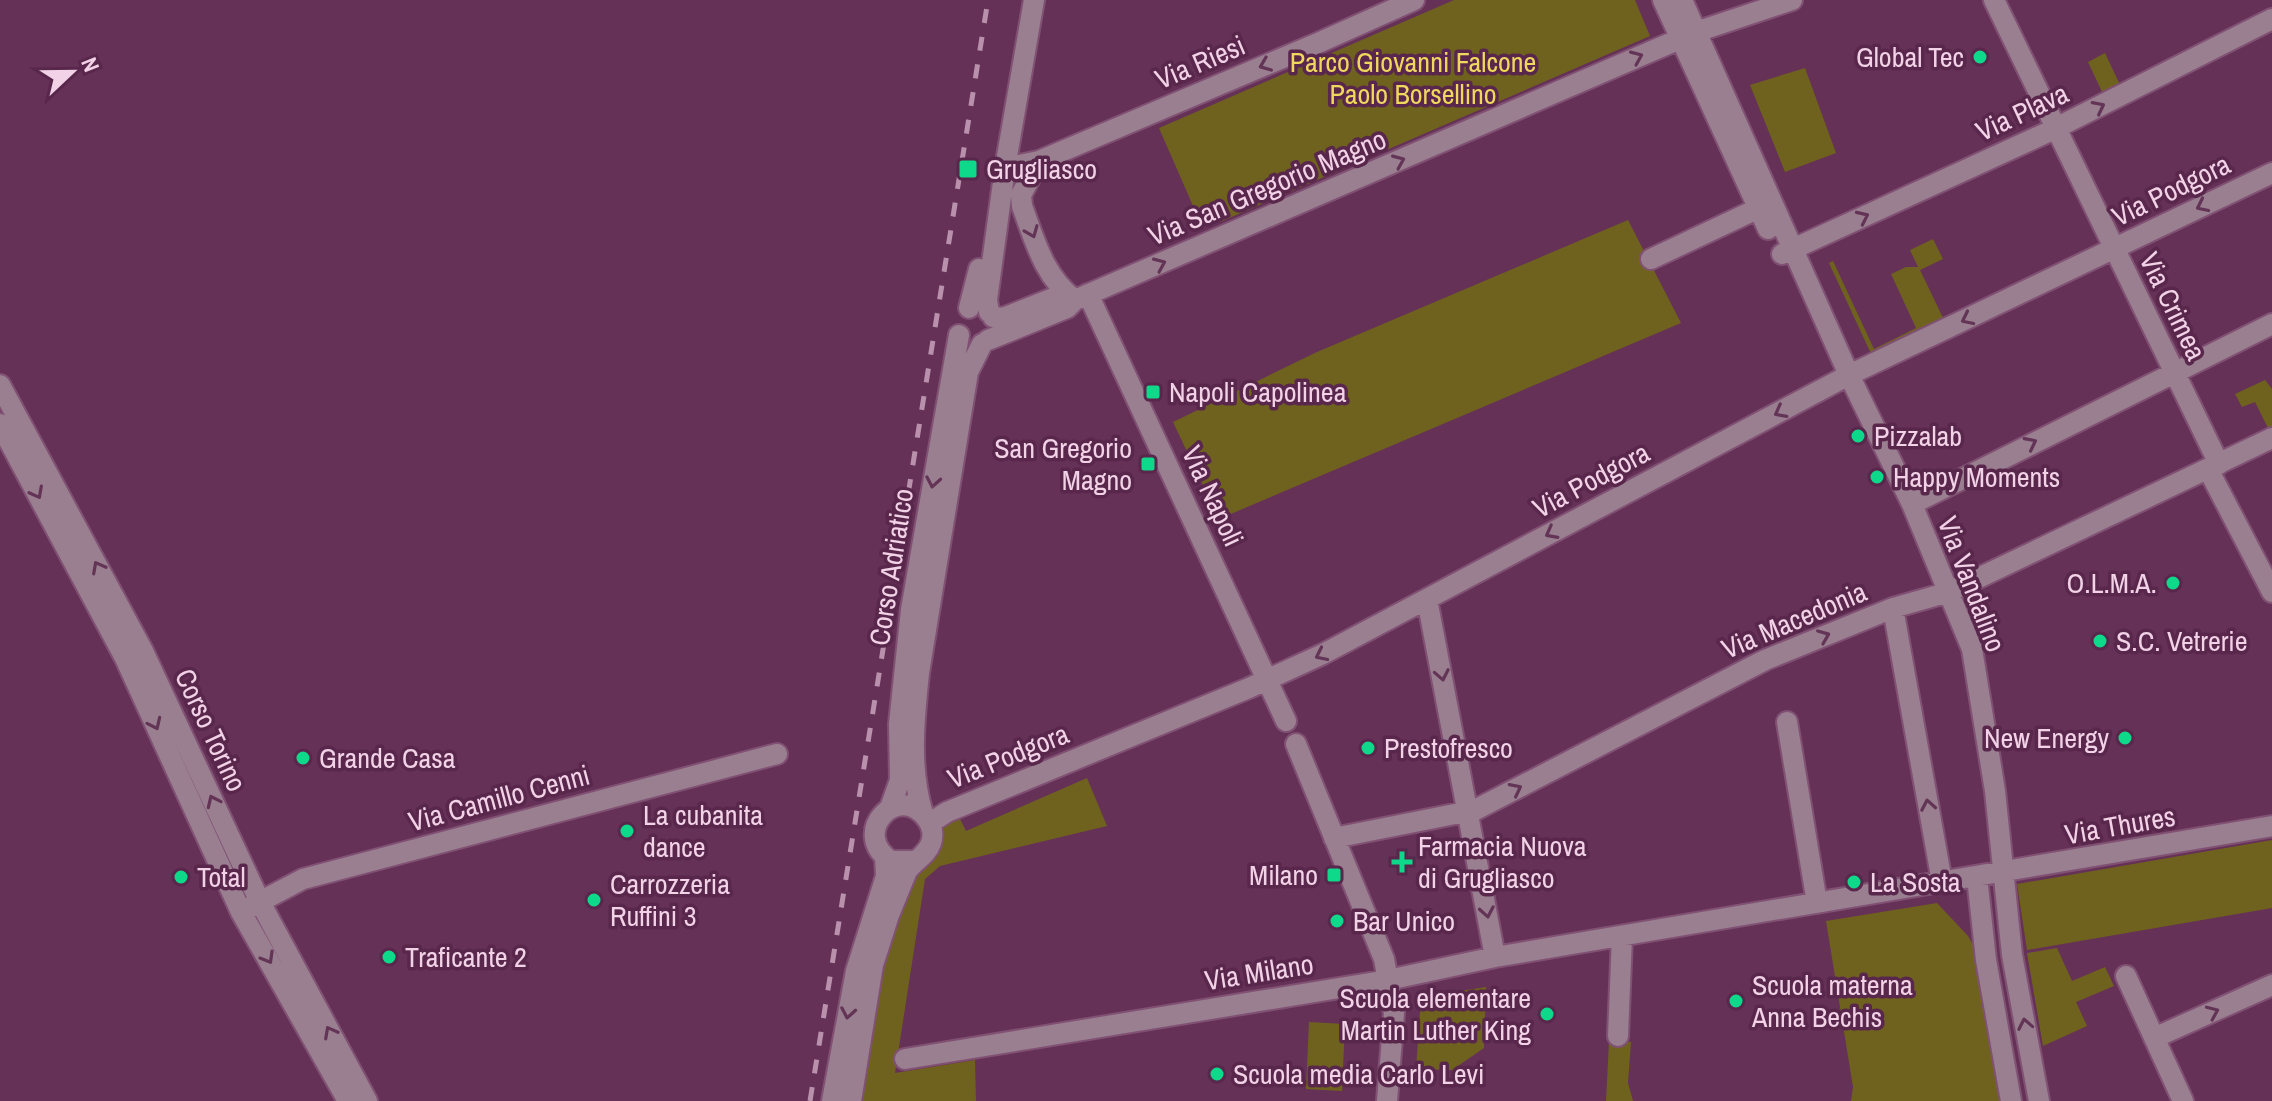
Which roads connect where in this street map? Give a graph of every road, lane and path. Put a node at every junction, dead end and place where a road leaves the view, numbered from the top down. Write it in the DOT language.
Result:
graph roads {
  1 [pos="1019,0"];
  2 [pos="1034,0"];
  3 [pos="1414,0"];
  4 [pos="1663,0"];
  5 [pos="1682,0"];
  6 [pos="1792,0"];
  7 [pos="1994,0"];
  8 [pos="2272,19"];
  9 [pos="1688,35"];
  10 [pos="2056,128"];
  11 [pos="1039,161"];
  12 [pos="1005,168"];
  13 [pos="2272,173"];
  14 [pos="1759,208"];
  15 [pos="2114,248"];
  16 [pos="1786,252"];
  17 [pos="1651,259"];
  18 [pos="1082,297"];
  19 [pos="983,313"];
  20 [pos="2272,324"];
  21 [pos="959,335"];
  22 [pos="985,342"];
  23 [pos="2174,372"];
  24 [pos="1849,375"];
  25 [pos="0,385"];
  26 [pos="0,424"];
  27 [pos="2272,438"];
  28 [pos="2213,467"];
  29 [pos="1912,504"];
  30 [pos="1949,592"];
  31 [pos="2272,592"];
  32 [pos="1427,599"];
  33 [pos="1893,608"];
  34 [pos="1268,680"];
  35 [pos="1286,721"];
  36 [pos="1787,722"];
  37 [pos="1296,744"];
  38 [pos="777,754"];
  39 [pos="890,808"];
  40 [pos="1469,812"];
  41 [pos="926,819"];
  42 [pos="2272,826"];
  43 [pos="1334,838"];
  44 [pos="885,857"];
  45 [pos="914,861"];
  46 [pos="2004,873"];
  47 [pos="1977,877"];
  48 [pos="1942,882"];
  49 [pos="1817,903"];
  50 [pos="251,907"];
  51 [pos="1622,936"];
  52 [pos="1495,957"];
  53 [pos="2126,976"];
  54 [pos="1388,980"];
  55 [pos="2272,985"];
  56 [pos="1618,1036"];
  57 [pos="2154,1038"];
  58 [pos="905,1059"];
  59 [pos="348,1101"];
  60 [pos="367,1101"];
  61 [pos="832,1101"];
  62 [pos="851,1101"];
  63 [pos="1387,1101"];
  64 [pos="2011,1101"];
  65 [pos="2039,1101"];
  66 [pos="2183,1101"];
  1 -- 19 [label="street, Corso Adriatico"];
  2 -- 12 [label="street, Corso Adriatico"];
  3 -- 11 [label="street, Via Riesi, one-way"];
  4 -- 9 [label="street, Via Vandalino"];
  5 -- 9 [label="street, Via Vandalino"];
  6 -- 9 [label="street, Via San Gregorio Magno"];
  7 -- 10 [label="street, Via Crimea"];
  10 -- 8 [label="street, Via Plava, one-way"];
  9 -- 14 [label="street, Via Vandalino"];
  9 -- 16 [label="street, Via Vandalino"];
  18 -- 9 [label="street, Via San Gregorio Magno, one-way"];
  10 -- 15 [label="street, Via Crimea"];
  16 -- 10 [label="street, Via Plava, one-way"];
  11 -- 12 [label="street, Via Riesi"];
  11 -- 18 [label="street, Via Napoli, one-way"];
  12 -- 19 [label="street, Corso Adriatico"];
  13 -- 15 [label="street, Via Podgora, one-way"];
  14 -- 16 [label="street, Via Vandalino"];
  14 -- 17 [label="street"];
  15 -- 23 [label="street, Via Crimea"];
  15 -- 24 [label="street, Via Podgora, one-way"];
  16 -- 24 [label="street, Via Vandalino"];
  18 -- 19 [label="street, Via San Gregorio Magno"];
  18 -- 22 [label="street, Via San Gregorio Magno"];
  18 -- 34 [label="street, Via Napoli"];
  19 -- 21 [label="street, Corso Adriatico"];
  19 -- 22 [label="street, Corso Adriatico"];
  20 -- 23 [label="street"];
  21 -- 22 [label="street"];
  21 -- 39 [label="street, Corso Adriatico, one-way"];
  22 -- 41 [label="street, Corso Adriatico"];
  23 -- 28 [label="street, Via Crimea"];
  29 -- 23 [label="street, one-way"];
  24 -- 29 [label="street, Via Vandalino"];
  24 -- 32 [label="street, Via Podgora, one-way"];
  50 -- 25 [label="street, Corso Torino, one-way"];
  26 -- 50 [label="street, Corso Torino, one-way"];
  27 -- 28 [label="street, Via Macedonia"];
  28 -- 30 [label="street, Via Macedonia"];
  28 -- 31 [label="street, Via Crimea"];
  29 -- 30 [label="street, Via Vandalino"];
  30 -- 33 [label="street, Via Macedonia"];
  30 -- 46 [label="street, Via Vandalino"];
  32 -- 34 [label="street, Via Podgora, one-way"];
  32 -- 40 [label="street, one-way"];
  40 -- 33 [label="street, Via Macedonia, one-way"];
  48 -- 33 [label="street, one-way"];
  34 -- 35 [label="street, Via Napoli"];
  34 -- 41 [label="street, Via Podgora"];
  36 -- 49 [label="street"];
  37 -- 43 [label="street"];
  38 -- 50 [label="street, Via Camillo Cenni"];
  39 -- 41 [label="street"];
  39 -- 44 [label="street, Corso Adriatico"];
  40 -- 43 [label="street, Via Macedonia"];
  40 -- 52 [label="street, one-way"];
  41 -- 45 [label="street, Corso Adriatico"];
  42 -- 46 [label="street, Via Thures"];
  43 -- 54 [label="street"];
  44 -- 45 [label="street"];
  44 -- 61 [label="street, Corso Adriatico, one-way"];
  45 -- 62 [label="street, Corso Adriatico"];
  46 -- 47 [label="street, Via Thures"];
  65 -- 46 [label="street, Via Vandalino, one-way"];
  47 -- 48 [label="street, Via Milano"];
  47 -- 64 [label="street"];
  48 -- 49 [label="street, Via Milano"];
  49 -- 51 [label="street, Via Milano"];
  50 -- 59 [label="street, Corso Torino, one-way"];
  60 -- 50 [label="street, Corso Torino, one-way"];
  51 -- 52 [label="street, Via Milano"];
  51 -- 56 [label="street"];
  52 -- 54 [label="street, Via Milano"];
  53 -- 57 [label="street"];
  54 -- 58 [label="street, Via Milano"];
  54 -- 63 [label="street"];
  57 -- 55 [label="street, one-way"];
  57 -- 66 [label="street"];
}
